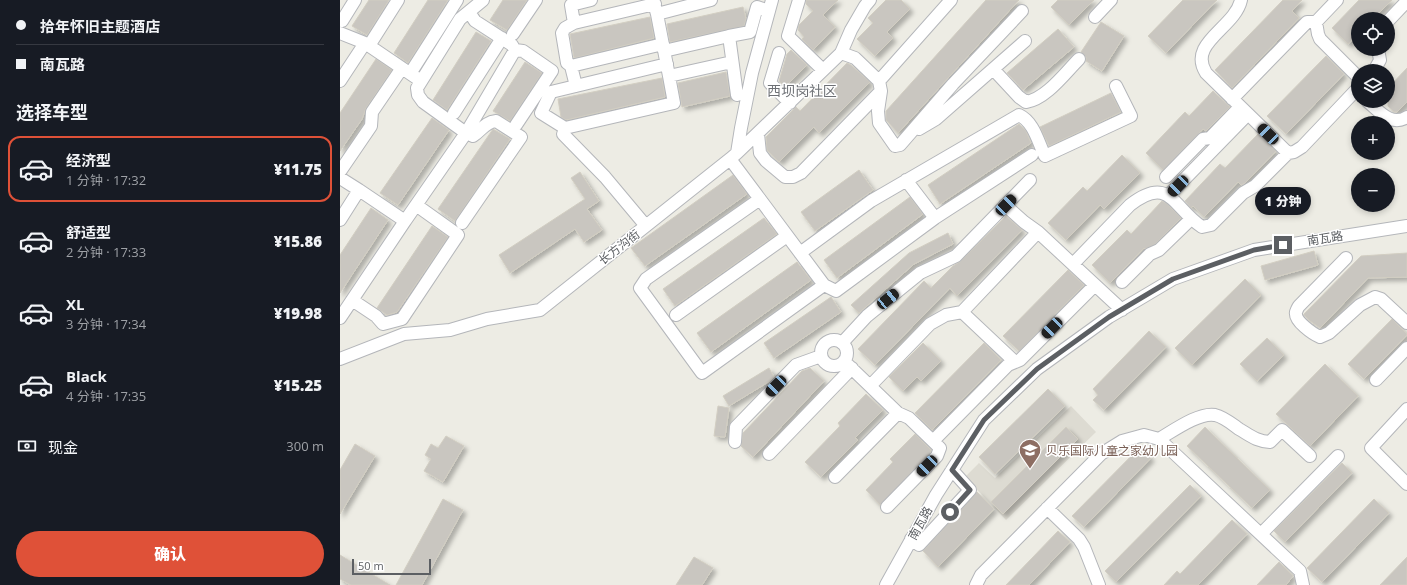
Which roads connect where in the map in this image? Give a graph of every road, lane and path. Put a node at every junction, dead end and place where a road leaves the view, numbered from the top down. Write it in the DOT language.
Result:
graph roads {
  1 [pos="355,0"];
  2 [pos="398,0"];
  3 [pos="457,0"];
  4 [pos="536,0"];
  5 [pos="591,0"];
  6 [pos="711,0"];
  7 [pos="799,0"];
  8 [pos="870,0"];
  9 [pos="951,0"];
  10 [pos="1111,0"];
  11 [pos="1242,0"];
  12 [pos="1337,0"];
  13 [pos="1407,1"];
  14 [pos="756,2"];
  15 [pos="474,4"];
  16 [pos="655,6"];
  17 [pos="770,6"];
  18 [pos="1022,11"];
  19 [pos="1395,14"];
  20 [pos="1095,17"];
  21 [pos="1316,22"];
  22 [pos="574,23"];
  23 [pos="341,27"];
  24 [pos="513,34"];
  25 [pos="728,36"];
  26 [pos="502,38"];
  27 [pos="1025,41"];
  28 [pos="368,42"];
  29 [pos="664,48"];
  30 [pos="515,50"];
  31 [pos="779,53"];
  32 [pos="841,53"];
  33 [pos="1080,59"];
  34 [pos="732,62"];
  35 [pos="667,64"];
  36 [pos="571,66"];
  37 [pos="408,68"];
  38 [pos="993,69"];
  39 [pos="1351,69"];
  40 [pos="822,70"];
  41 [pos="669,76"];
  42 [pos="340,81"];
  43 [pos="421,81"];
  44 [pos="576,86"];
  45 [pos="880,86"];
  46 [pos="1116,86"];
  47 [pos="737,95"];
  48 [pos="1351,96"];
  49 [pos="790,103"];
  50 [pos="1240,107"];
  51 [pos="1375,108"];
  52 [pos="454,113"];
  53 [pos="1407,117"];
  54 [pos="516,125"];
  55 [pos="466,133"];
  56 [pos="563,134"];
  57 [pos="758,134"];
  58 [pos="907,136"];
  59 [pos="1288,153"];
  60 [pos="1032,155"];
  61 [pos="734,156"];
  62 [pos="340,174"];
  63 [pos="1166,176"];
  64 [pos="906,180"];
  65 [pos="1030,180"];
  66 [pos="359,190"];
  67 [pos="1168,196"];
  68 [pos="760,198"];
  69 [pos="416,205"];
  70 [pos="1006,205"];
  71 [pos="935,218"];
  72 [pos="1191,219"];
  73 [pos="340,220"];
  74 [pos="405,220"];
  75 [pos="462,223"];
  76 [pos="646,226"];
  77 [pos="1407,226"];
  78 [pos="1038,232"];
  79 [pos="787,236"];
  80 [pos="800,253"];
  81 [pos="1346,258"];
  82 [pos="1073,264"];
  83 [pos="1122,282"];
  84 [pos="1095,284"];
  85 [pos="824,285"];
  86 [pos="352,300"];
  87 [pos="1122,310"];
  88 [pos="962,312"];
  89 [pos="676,315"];
  90 [pos="340,318"];
  91 [pos="1407,323"];
  92 [pos="842,343"];
  93 [pos="1407,348"];
  94 [pos="821,356"];
  95 [pos="340,359"];
  96 [pos="1015,362"];
  97 [pos="848,364"];
  98 [pos="1376,380"];
  99 [pos="870,386"];
  100 [pos="1407,409"];
  101 [pos="898,413"];
  102 [pos="1160,439"];
  103 [pos="933,441"];
  104 [pos="734,442"];
  105 [pos="769,454"];
  106 [pos="1310,456"];
  107 [pos="1338,456"];
  108 [pos="952,470"];
  109 [pos="835,477"];
  110 [pos="1407,484"];
  111 [pos="887,507"];
  112 [pos="1048,508"];
  113 [pos="1261,534"];
  114 [pos="911,539"];
  115 [pos="886,585"];
  116 [pos="976,585"];
  117 [pos="1099,585"];
  118 [pos="1303,585"];
  1 -- 23 [label="street"];
  2 -- 28 [label="street"];
  3 -- 37 [label="street"];
  4 -- 24 [label="street"];
  5 -- 22 [label="street"];
  6 -- 16 [label="street"];
  7 -- 40 [label="street"];
  8 -- 32 [label="street"];
  9 -- 45 [label="street"];
  10 -- 20 [label="street"];
  11 -- 50 [label="street"];
  12 -- 21 [label="street"];
  13 -- 19 [label="street"];
  14 -- 17 [label="street"];
  14 -- 25 [label="street"];
  15 -- 26 [label="street"];
  15 -- 43 [label="street"];
  16 -- 22 [label="street"];
  16 -- 29 [label="street"];
  17 -- 61 [label="street"];
  18 -- 58 [label="street"];
  21 -- 39 [label="street"];
  21 -- 50 [label="street"];
  22 -- 36 [label="street"];
  23 -- 28 [label="street"];
  25 -- 29 [label="street"];
  25 -- 34 [label="street"];
  26 -- 30 [label="street"];
  26 -- 52 [label="street"];
  27 -- 38 [label="street"];
  28 -- 37 [label="street"];
  28 -- 42 [label="street"];
  29 -- 35 [label="street"];
  29 -- 36 [label="street"];
  30 -- 54 [label="street"];
  30 -- 55 [label="street"];
  31 -- 49 [label="street"];
  32 -- 40 [label="street, 长方沟街"];
  32 -- 45 [label="street"];
  33 -- 38 [label="street"];
  34 -- 41 [label="street"];
  34 -- 47 [label="street"];
  35 -- 41 [label="street"];
  35 -- 44 [label="street"];
  36 -- 44 [label="street"];
  37 -- 43 [label="street"];
  37 -- 62 [label="street"];
  38 -- 58 [label="street"];
  40 -- 49 [label="street, 长方沟街"];
  41 -- 44 [label="street"];
  43 -- 55 [label="street"];
  45 -- 57 [label="street"];
  45 -- 58 [label="street"];
  46 -- 64 [label="street"];
  48 -- 59 [label="street"];
  49 -- 57 [label="street, 长方沟街"];
  50 -- 59 [label="street"];
  50 -- 63 [label="street"];
  50 -- 67 [label="street"];
  51 -- 53 [label="street"];
  55 -- 69 [label="street"];
  55 -- 75 [label="street"];
  56 -- 76 [label="street"];
  57 -- 61 [label="street, 长方沟街"];
  59 -- 72 [label="street"];
  60 -- 71 [label="street"];
  61 -- 68 [label="street"];
  61 -- 76 [label="street, 长方沟街"];
  62 -- 66 [label="street"];
  64 -- 71 [label="street"];
  64 -- 80 [label="street"];
  65 -- 70 [label="street"];
  66 -- 73 [label="street"];
  66 -- 74 [label="street"];
  67 -- 72 [label="street"];
  67 -- 82 [label="street"];
  68 -- 79 [label="street"];
  68 -- 85 [label="street"];
  69 -- 74 [label="street"];
  69 -- 86 [label="street"];
  70 -- 78 [label="street"];
  70 -- 92 [label="street"];
  71 -- 85 [label="street"];
  72 -- 83 [label="street"];
  74 -- 86 [label="street"];
  76 -- 95 [label="street, 长方沟街"];
  77 -- 87 [label="street, 南瓦路"];
  78 -- 82 [label="street"];
  78 -- 88 [label="street"];
  79 -- 80 [label="street"];
  79 -- 89 [label="street"];
  80 -- 85 [label="street"];
  81 -- 91 [label="street"];
  82 -- 84 [label="street"];
  84 -- 87 [label="street"];
  84 -- 96 [label="street"];
  86 -- 90 [label="street"];
  87 -- 108 [label="street, 南瓦路"];
  88 -- 96 [label="street"];
  88 -- 99 [label="street"];
  92 -- 94 [label="street"];
  92 -- 97 [label="street"];
  93 -- 98 [label="street"];
  94 -- 97 [label="street"];
  94 -- 104 [label="street"];
  96 -- 103 [label="street"];
  97 -- 99 [label="street"];
  97 -- 105 [label="street"];
  99 -- 101 [label="street"];
  100 -- 110 [label="street"];
  101 -- 103 [label="street"];
  101 -- 109 [label="street"];
  102 -- 106 [label="street"];
  102 -- 112 [label="street"];
  102 -- 113 [label="street"];
  103 -- 111 [label="street"];
  107 -- 113 [label="street"];
  108 -- 114 [label="street, 南瓦路"];
  108 -- 114 [label="street"];
  112 -- 116 [label="street"];
  112 -- 117 [label="street"];
  113 -- 118 [label="street"];
  114 -- 115 [label="street, 南瓦路"];
}
